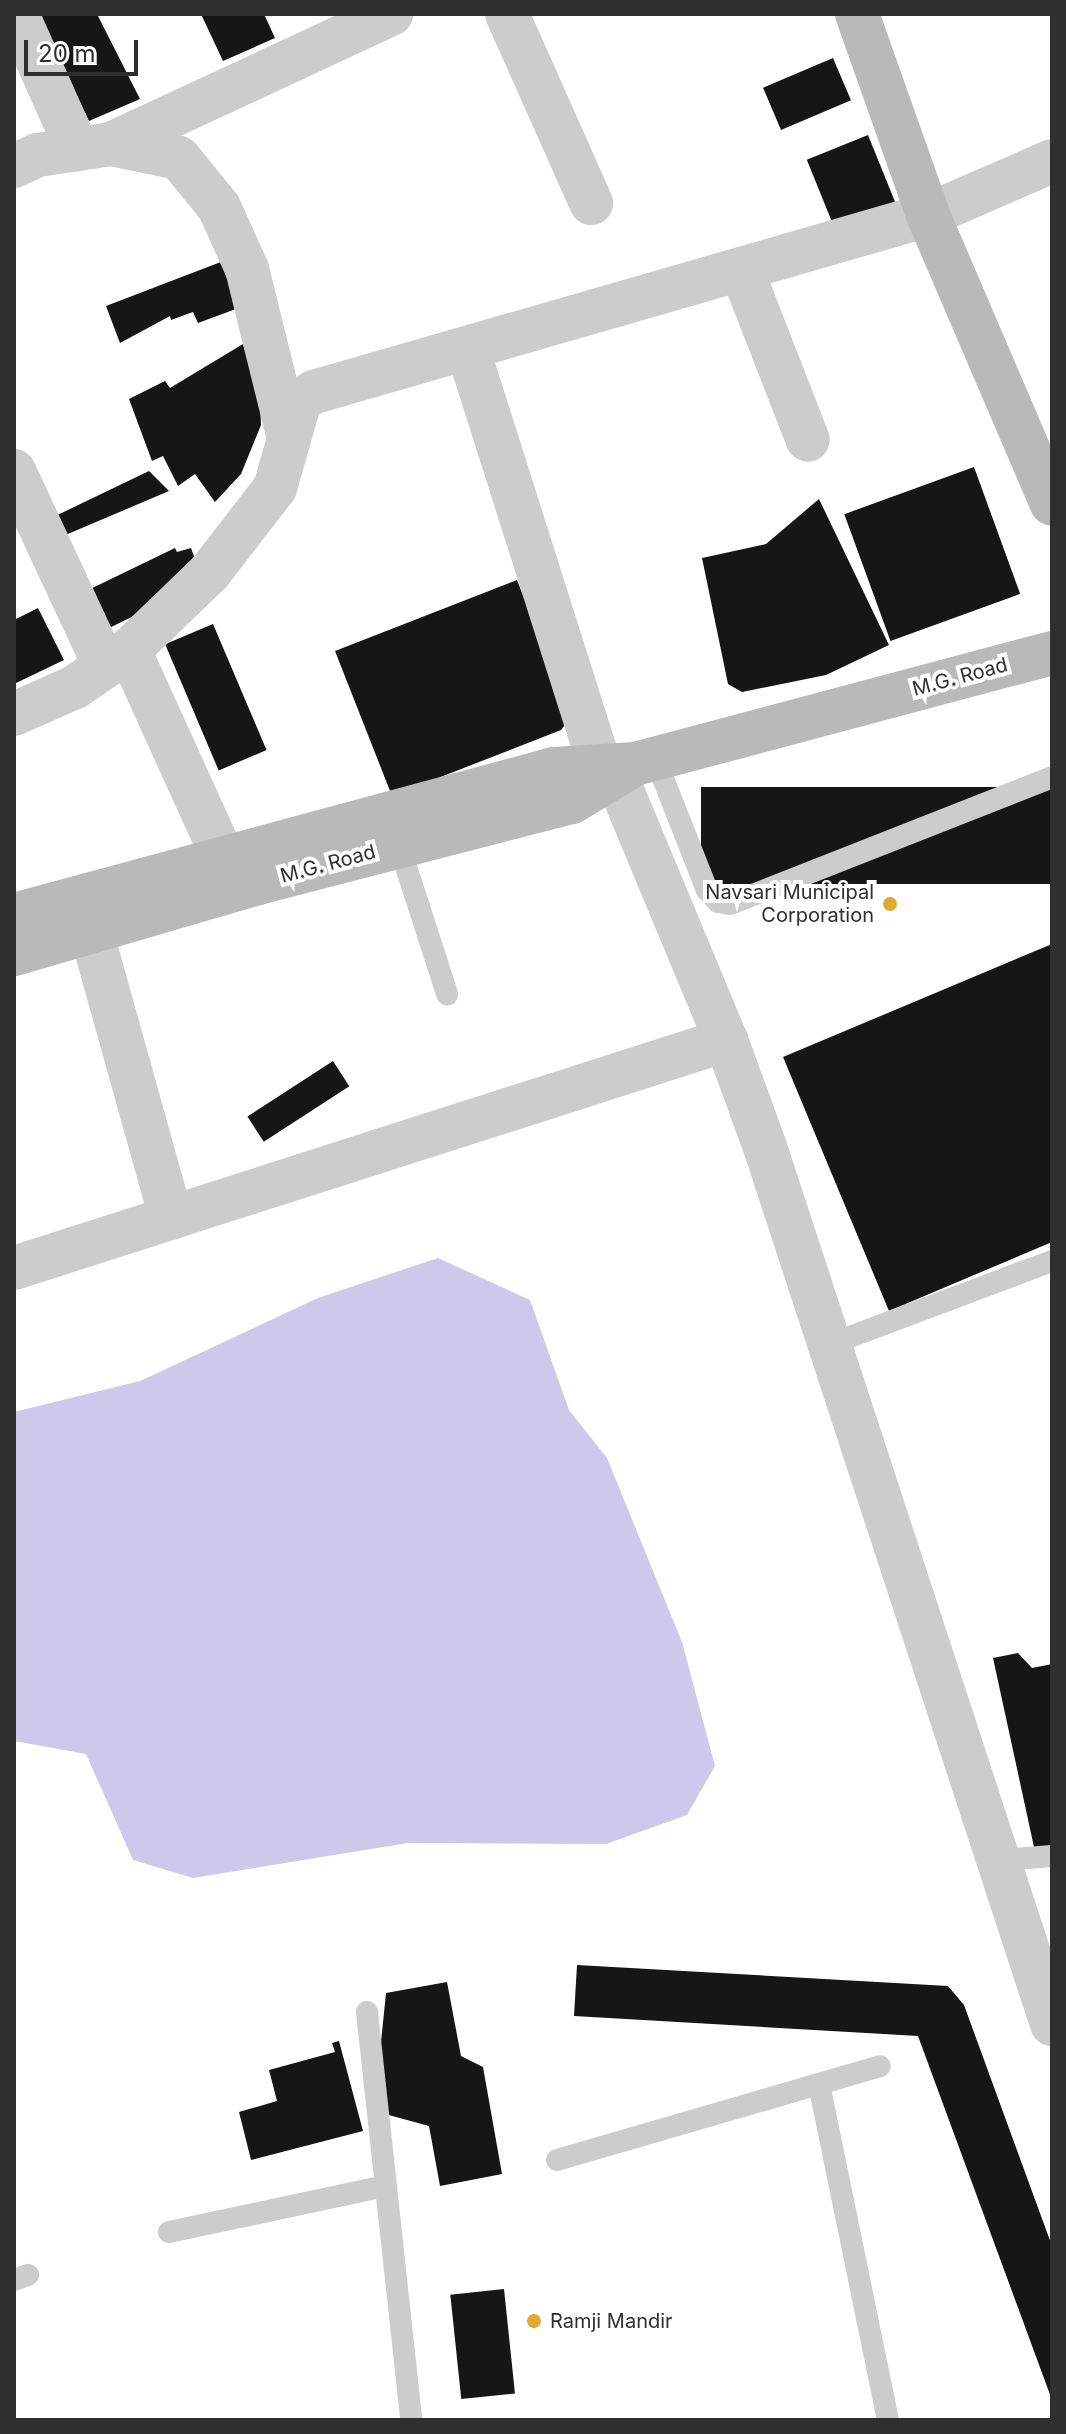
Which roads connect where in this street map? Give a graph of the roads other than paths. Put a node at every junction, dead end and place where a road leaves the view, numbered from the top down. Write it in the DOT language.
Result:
graph roads {
  1 [pos="17,14"];
  2 [pos="391,14"];
  3 [pos="507,14"];
  4 [pos="857,14"];
  5 [pos="94,146"];
  6 [pos="1052,161"];
  7 [pos="14,166"];
  8 [pos="591,203"];
  9 [pos="928,215"];
  10 [pos="742,271"];
  11 [pos="468,350"];
  12 [pos="808,440"];
  13 [pos="290,442"];
  14 [pos="14,471"];
  15 [pos="1052,504"];
  16 [pos="117,658"];
  17 [pos="1048,663"];
  18 [pos="14,714"];
  19 [pos="627,766"];
  20 [pos="1052,777"];
  21 [pos="399,845"];
  22 [pos="224,859"];
  23 [pos="14,915"];
  24 [pos="91,931"];
  25 [pos="14,954"];
  26 [pos="447,994"];
  27 [pos="726,1040"];
  28 [pos="171,1218"];
  29 [pos="1052,1261"];
  30 [pos="14,1268"];
  31 [pos="831,1344"];
  32 [pos="1052,1856"];
  33 [pos="1002,1860"];
  34 [pos="367,2012"];
  35 [pos="1052,2024"];
  36 [pos="880,2066"];
  37 [pos="819,2084"];
  38 [pos="557,2160"];
  39 [pos="385,2186"];
  40 [pos="169,2232"];
  41 [pos="411,2420"];
  42 [pos="888,2420"];
  1 -- 5 [label="street"];
  2 -- 5 [label="street"];
  3 -- 8 [label="street"];
  4 -- 9 [label="main road"];
  5 -- 7 [label="street"];
  5 -- 13 [label="street"];
  6 -- 9 [label="street"];
  9 -- 10 [label="street"];
  9 -- 15 [label="main road"];
  10 -- 11 [label="street"];
  10 -- 12 [label="street"];
  11 -- 13 [label="street"];
  11 -- 19 [label="street"];
  13 -- 16 [label="street"];
  14 -- 16 [label="street"];
  16 -- 18 [label="street"];
  16 -- 22 [label="street"];
  17 -- 19 [label="main road, M.G. Road"];
  19 -- 20 [label="lane"];
  19 -- 21 [label="main road, M.G. Road"];
  19 -- 22 [label="main road, M.G. Road"];
  19 -- 27 [label="street"];
  21 -- 24 [label="main road, M.G. Road"];
  21 -- 26 [label="lane"];
  22 -- 23 [label="main road, M.G. Road"];
  24 -- 25 [label="main road, M.G. Road"];
  24 -- 28 [label="street"];
  27 -- 28 [label="street"];
  27 -- 31 [label="street"];
  28 -- 30 [label="street"];
  29 -- 31 [label="lane"];
  31 -- 33 [label="street"];
  32 -- 33 [label="lane"];
  33 -- 35 [label="street"];
  34 -- 39 [label="lane"];
  36 -- 37 [label="lane"];
  37 -- 38 [label="lane"];
  37 -- 42 [label="lane"];
  39 -- 40 [label="lane"];
  39 -- 41 [label="lane"];
}
